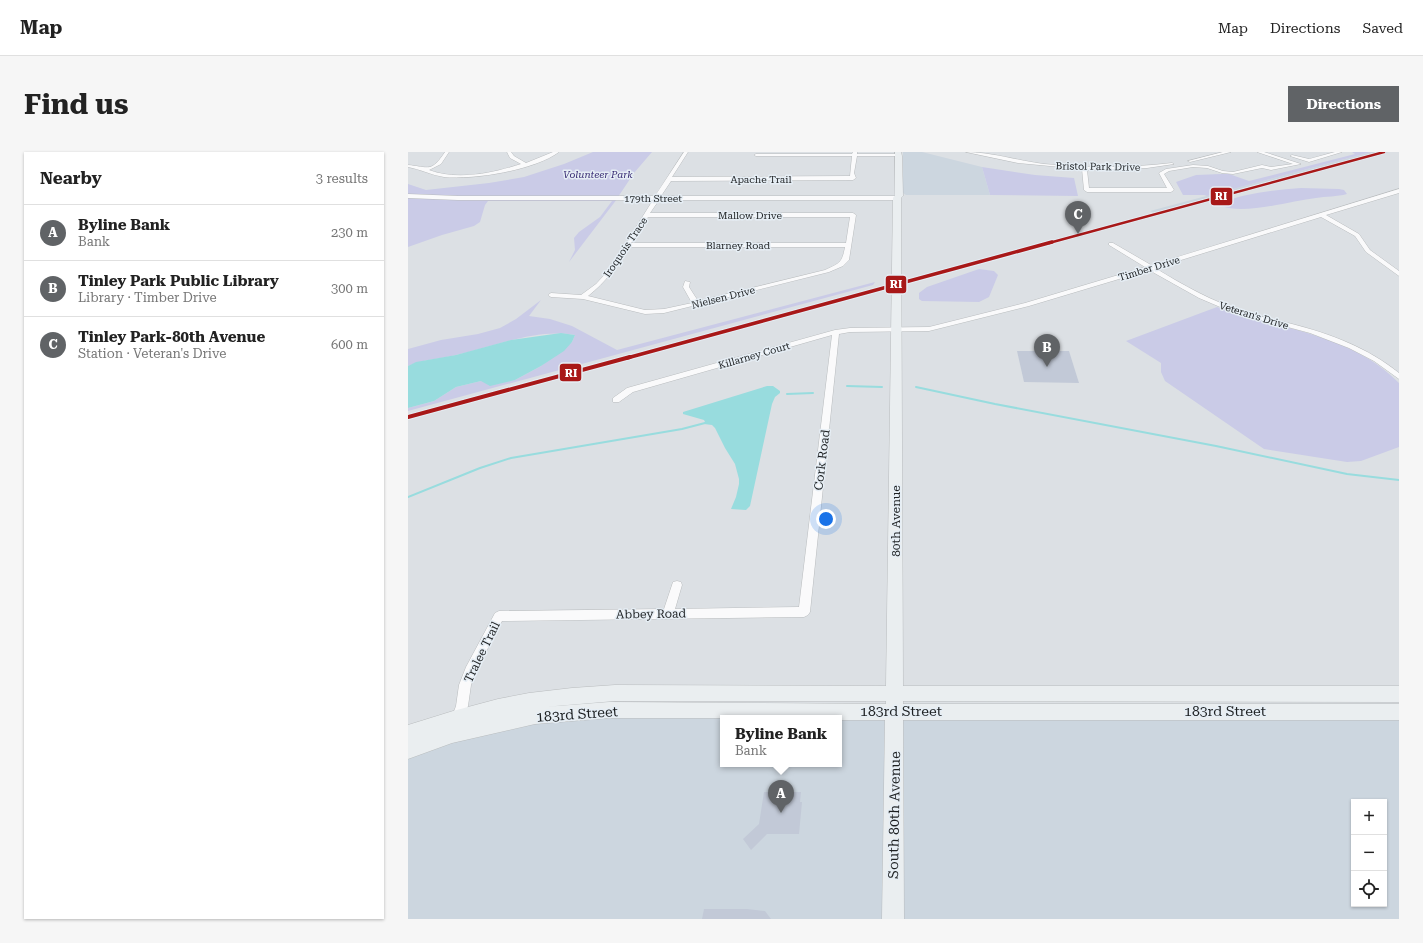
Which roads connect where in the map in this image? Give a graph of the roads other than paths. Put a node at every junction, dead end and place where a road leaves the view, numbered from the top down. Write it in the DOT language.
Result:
graph roads {
  1 [pos="447,152"];
  2 [pos="509,152"];
  3 [pos="557,152"];
  4 [pos="686,152"];
  5 [pos="968,152"];
  6 [pos="1229,152"];
  7 [pos="1259,152"];
  8 [pos="1275,152"];
  9 [pos="1340,152"];
  10 [pos="855,154"];
  11 [pos="898,154"];
  12 [pos="756,155"];
  13 [pos="1178,163"];
  14 [pos="525,164"];
  15 [pos="1168,164"];
  16 [pos="408,166"];
  17 [pos="1084,167"];
  18 [pos="1185,167"];
  19 [pos="1174,168"];
  20 [pos="427,169"];
  21 [pos="669,179"];
  22 [pos="1399,191"];
  23 [pos="408,196"];
  24 [pos="657,198"];
  25 [pos="898,198"];
  26 [pos="647,215"];
  27 [pos="853,215"];
  28 [pos="1322,215"];
  29 [pos="1110,244"];
  30 [pos="628,245"];
  31 [pos="849,245"];
  32 [pos="1151,267"];
  33 [pos="1399,274"];
  34 [pos="687,282"];
  35 [pos="551,295"];
  36 [pos="583,297"];
  37 [pos="696,304"];
  38 [pos="897,330"];
  39 [pos="835,332"];
  40 [pos="1399,377"];
  41 [pos="616,400"];
  42 [pos="677,585"];
  43 [pos="804,612"];
  44 [pos="668,613"];
  45 [pos="499,616"];
  46 [pos="1399,694"];
  47 [pos="895,703"];
  48 [pos="1399,712"];
  49 [pos="458,717"];
  50 [pos="408,734"];
  51 [pos="452,734"];
  52 [pos="408,750"];
  53 [pos="893,919"];
  1 -- 20 [label="street"];
  2 -- 14 [label="street"];
  3 -- 14 [label="street"];
  4 -- 21 [label="street, Iroquois Trace"];
  5 -- 17 [label="street, Bristol Park Drive"];
  6 -- 13 [label="street, Bristol Park Drive"];
  7 -- 18 [label="street"];
  8 -- 9 [label="street"];
  10 -- 11 [label="street"];
  10 -- 12 [label="street"];
  10 -- 21 [label="street, Apache Trail"];
  11 -- 25 [label="street"];
  13 -- 15 [label="street, Bristol Park Drive"];
  13 -- 18 [label="street"];
  14 -- 20 [label="street"];
  15 -- 17 [label="street, Bristol Park Drive"];
  15 -- 19 [label="street"];
  16 -- 20 [label="street"];
  17 -- 19 [label="street"];
  18 -- 19 [label="street"];
  21 -- 24 [label="street, Iroquois Trace"];
  22 -- 28 [label="street, Timber Drive"];
  23 -- 24 [label="street, 179th Street"];
  24 -- 25 [label="street, 179th Street"];
  24 -- 26 [label="street, Iroquois Trace"];
  25 -- 38 [label="street"];
  26 -- 27 [label="street, Mallow Drive"];
  26 -- 30 [label="street, Iroquois Trace"];
  27 -- 31 [label="street, Nielsen Drive"];
  28 -- 32 [label="street, Timber Drive"];
  28 -- 33 [label="street"];
  29 -- 32 [label="street, Veteran's Drive"];
  30 -- 31 [label="street, Blarney Road"];
  30 -- 36 [label="street, Iroquois Trace"];
  31 -- 37 [label="street, Nielsen Drive"];
  32 -- 38 [label="street, Timber Drive"];
  32 -- 40 [label="street, Veteran's Drive"];
  34 -- 37 [label="street"];
  35 -- 36 [label="street, Nielsen Drive"];
  36 -- 37 [label="street, Nielsen Drive"];
  38 -- 39 [label="street, Killarney Court"];
  38 -- 47 [label="street, 80th Avenue"];
  39 -- 41 [label="street, Killarney Court"];
  39 -- 43 [label="street, Cork Road"];
  42 -- 44 [label="street"];
  43 -- 44 [label="street, Abbey Road"];
  44 -- 45 [label="street, Abbey Road"];
  45 -- 49 [label="street, Tralee Trail"];
  46 -- 47 [label="street, 183rd Street"];
  47 -- 48 [label="street, 183rd Street"];
  47 -- 49 [label="street, 183rd Street"];
  47 -- 51 [label="street, 183rd Street"];
  47 -- 53 [label="street, South 80th Avenue"];
  49 -- 50 [label="street, 183rd Street"];
  49 -- 51 [label="street, Tralee Trail"];
  51 -- 52 [label="street, 183rd Street"];
}
